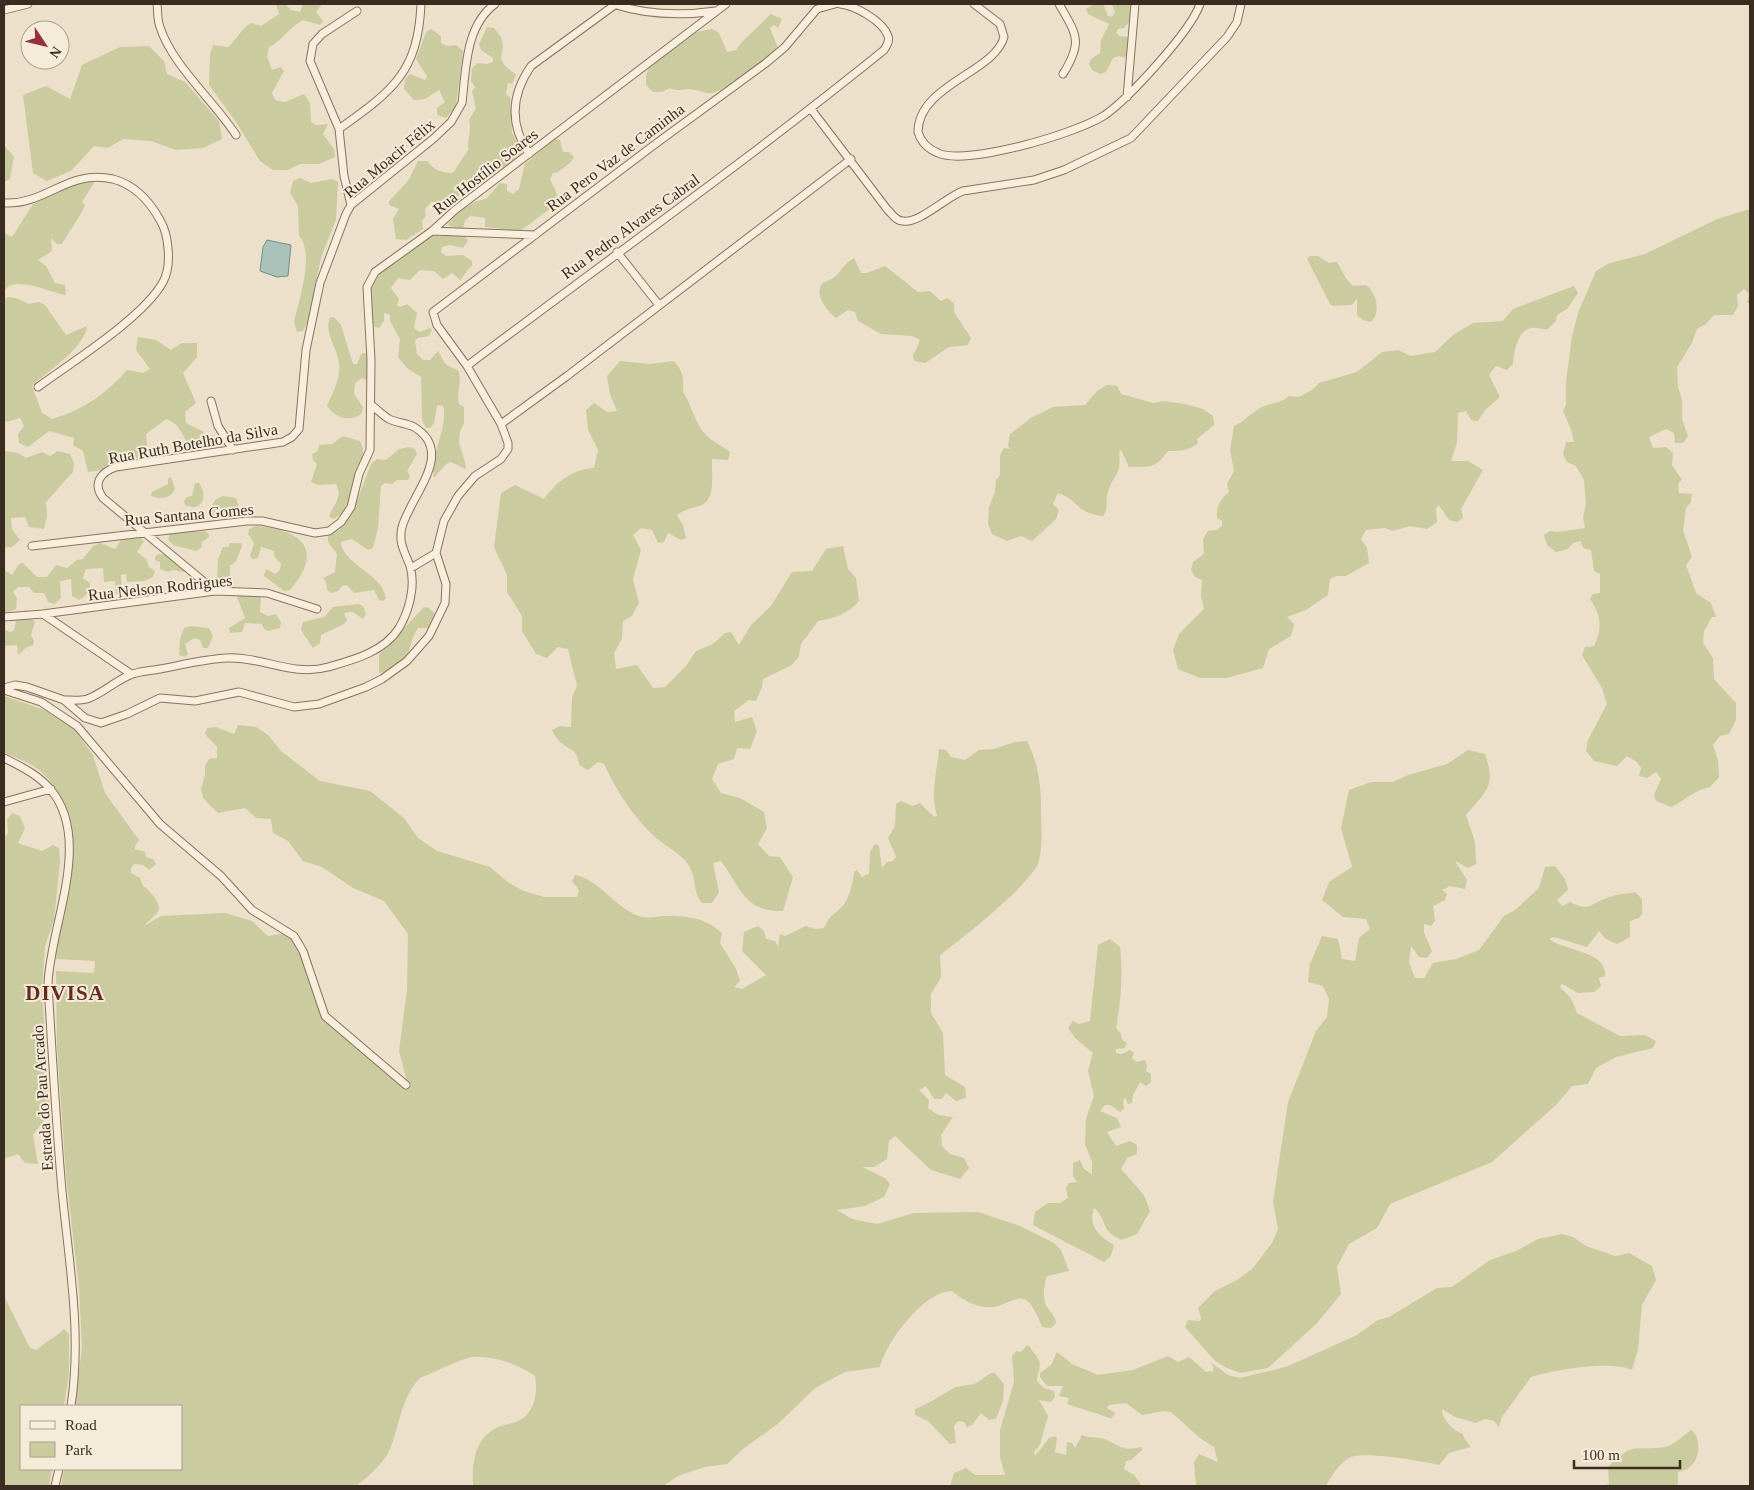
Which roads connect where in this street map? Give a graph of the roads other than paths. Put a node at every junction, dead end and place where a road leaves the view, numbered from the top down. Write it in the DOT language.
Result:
graph roads {
  1 [pos="28,4"];
  2 [pos="157,4"];
  3 [pos="421,4"];
  4 [pos="495,4"];
  5 [pos="615,4"];
  6 [pos="726,4"];
  7 [pos="835,4"];
  8 [pos="840,4"];
  9 [pos="974,4"];
  10 [pos="1059,4"];
  11 [pos="1134,4"];
  12 [pos="1200,4"];
  13 [pos="1241,4"];
  14 [pos="817,6"];
  15 [pos="4,10"];
  16 [pos="719,10"];
  17 [pos="357,11"];
  18 [pos="1063,74"];
  19 [pos="1127,97"];
  20 [pos="811,109"];
  21 [pos="339,129"];
  22 [pos="236,135"];
  23 [pos="529,154"];
  24 [pos="851,159"];
  25 [pos="4,203"];
  26 [pos="352,205"];
  27 [pos="432,231"];
  28 [pos="535,235"];
  29 [pos="617,252"];
  30 [pos="659,305"];
  31 [pos="467,366"];
  32 [pos="38,387"];
  33 [pos="212,401"];
  34 [pos="371,405"];
  35 [pos="501,424"];
  36 [pos="299,429"];
  37 [pos="233,450"];
  38 [pos="143,531"];
  39 [pos="32,546"];
  40 [pos="436,553"];
  41 [pos="411,568"];
  42 [pos="215,591"];
  43 [pos="317,609"];
  44 [pos="42,614"];
  45 [pos="4,617"];
  46 [pos="131,674"];
  47 [pos="4,689"];
  48 [pos="64,700"];
  49 [pos="4,758"];
  50 [pos="51,790"];
  51 [pos="4,802"];
  52 [pos="406,1086"];
  53 [pos="71,1405"];
  54 [pos="59,1470"];
  55 [pos="55,1486"];
  1 -- 15 [label="street"];
  2 -- 22 [label="street"];
  3 -- 21 [label="street"];
  4 -- 26 [label="street, Rua Moacir Félix"];
  5 -- 16 [label="street"];
  5 -- 23 [label="street"];
  6 -- 16 [label="street, Rua Hostílio Soares"];
  7 -- 14 [label="street"];
  8 -- 20 [label="street, Rua Pedro Alvares Cabral"];
  9 -- 19 [label="street"];
  10 -- 18 [label="street"];
  11 -- 19 [label="street"];
  12 -- 19 [label="street"];
  13 -- 24 [label="street"];
  14 -- 28 [label="street, Rua Pero Vaz de Caminha"];
  16 -- 23 [label="street, Rua Hostílio Soares"];
  17 -- 21 [label="street"];
  20 -- 24 [label="street"];
  20 -- 29 [label="street, Rua Pedro Alvares Cabral"];
  21 -- 26 [label="street"];
  23 -- 27 [label="street, Rua Hostílio Soares"];
  24 -- 30 [label="street"];
  25 -- 32 [label="street"];
  26 -- 36 [label="street, Rua Moacir Félix"];
  27 -- 28 [label="street"];
  27 -- 34 [label="street, Rua Hostílio Soares"];
  28 -- 31 [label="street, Rua Pero Vaz de Caminha"];
  29 -- 30 [label="street"];
  29 -- 31 [label="street, Rua Pedro Alvares Cabral"];
  30 -- 35 [label="street"];
  31 -- 35 [label="street"];
  33 -- 37 [label="street"];
  34 -- 38 [label="street, Rua Santana Gomes"];
  34 -- 41 [label="street"];
  35 -- 40 [label="street"];
  36 -- 37 [label="street, Rua Ruth Botelho da Silva"];
  37 -- 38 [label="street, Rua Ruth Botelho da Silva"];
  38 -- 39 [label="street, Rua Santana Gomes"];
  38 -- 42 [label="street"];
  40 -- 41 [label="street"];
  40 -- 48 [label="street"];
  41 -- 46 [label="street"];
  42 -- 43 [label="street, Rua Nelson Rodrigues"];
  42 -- 44 [label="street, Rua Nelson Rodrigues"];
  44 -- 45 [label="street, Rua Nelson Rodrigues"];
  44 -- 46 [label="street"];
  46 -- 48 [label="street"];
  47 -- 48 [label="street"];
  47 -- 52 [label="street"];
  49 -- 50 [label="street, Estrada do Pau Arcado"];
  50 -- 51 [label="street"];
  50 -- 53 [label="street, Estrada do Pau Arcado"];
  54 -- 55 [label="street"];
}
